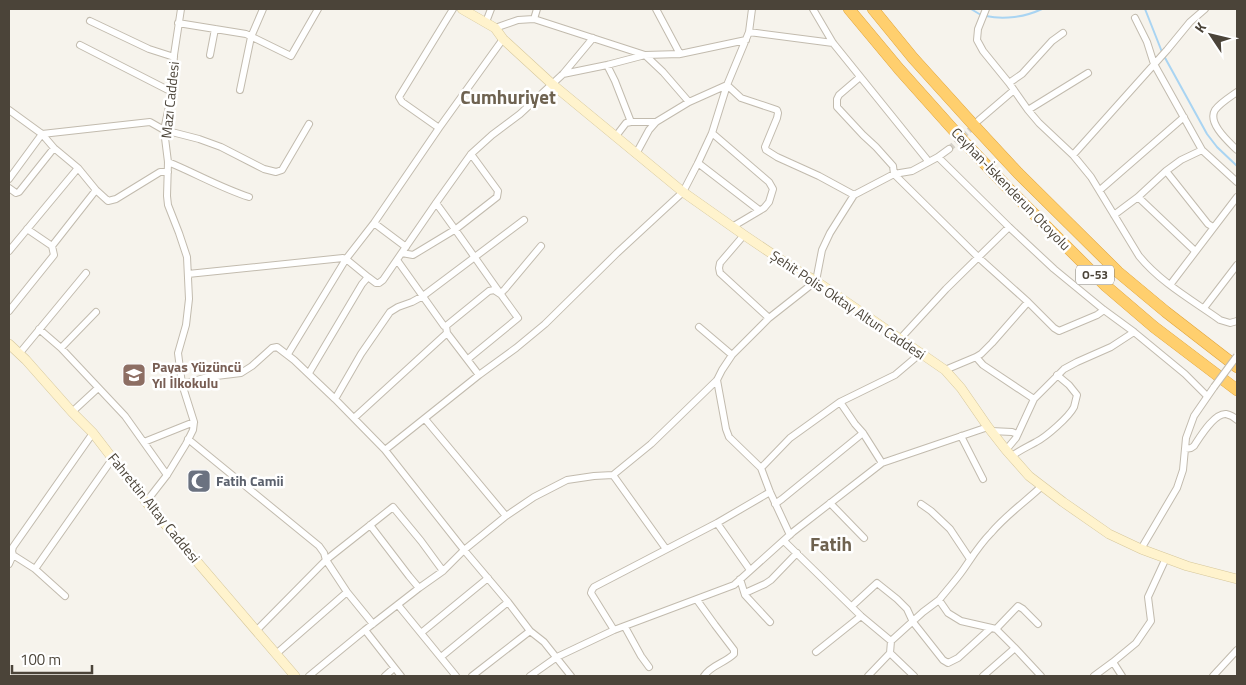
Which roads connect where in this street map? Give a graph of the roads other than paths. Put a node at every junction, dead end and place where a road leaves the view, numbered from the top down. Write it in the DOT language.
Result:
graph roads {
  1 [pos="180,9"];
  2 [pos="263,9"];
  3 [pos="318,9"];
  4 [pos="453,9"];
  5 [pos="462,9"];
  6 [pos="491,9"];
  7 [pos="537,9"];
  8 [pos="656,9"];
  9 [pos="752,9"];
  10 [pos="813,9"];
  11 [pos="850,9"];
  12 [pos="873,9"];
  13 [pos="1205,9"];
  14 [pos="985,10"];
  15 [pos="1135,18"];
  16 [pos="534,19"];
  17 [pos="90,21"];
  18 [pos="486,22"];
  19 [pos="178,23"];
  20 [pos="215,28"];
  21 [pos="495,28"];
  22 [pos="749,32"];
  23 [pos="1063,33"];
  24 [pos="251,37"];
  25 [pos="593,38"];
  26 [pos="503,39"];
  27 [pos="746,40"];
  28 [pos="833,43"];
  29 [pos="80,45"];
  30 [pos="646,54"];
  31 [pos="680,54"];
  32 [pos="210,55"];
  33 [pos="174,58"];
  34 [pos="1154,64"];
  35 [pos="607,65"];
  36 [pos="1088,73"];
  37 [pos="563,74"];
  38 [pos="860,77"];
  39 [pos="1009,83"];
  40 [pos="552,84"];
  41 [pos="727,85"];
  42 [pos="240,90"];
  43 [pos="1014,90"];
  44 [pos="172,92"];
  45 [pos="1237,92"];
  46 [pos="689,102"];
  47 [pos="9,110"];
  48 [pos="1028,110"];
  49 [pos="1184,117"];
  50 [pos="979,120"];
  51 [pos="631,122"];
  52 [pos="656,122"];
  53 [pos="309,124"];
  54 [pos="439,128"];
  55 [pos="164,130"];
  56 [pos="712,133"];
  57 [pos="42,134"];
  58 [pos="616,136"];
  59 [pos="54,148"];
  60 [pos="949,149"];
  61 [pos="1202,150"];
  62 [pos="1237,150"];
  63 [pos="471,154"];
  64 [pos="636,154"];
  65 [pos="1073,155"];
  66 [pos="938,157"];
  67 [pos="168,162"];
  68 [pos="929,162"];
  69 [pos="698,163"];
  70 [pos="78,168"];
  71 [pos="1166,171"];
  72 [pos="168,172"];
  73 [pos="894,174"];
  74 [pos="9,179"];
  75 [pos="1237,182"];
  76 [pos="9,188"];
  77 [pos="96,190"];
  78 [pos="1100,190"];
  79 [pos="683,192"];
  80 [pos="854,195"];
  81 [pos="249,197"];
  82 [pos="1138,197"];
  83 [pos="1237,197"];
  84 [pos="436,203"];
  85 [pos="759,210"];
  86 [pos="1114,216"];
  87 [pos="524,220"];
  88 [pos="374,223"];
  89 [pos="732,227"];
  90 [pos="1213,227"];
  91 [pos="27,228"];
  92 [pos="1009,228"];
  93 [pos="456,229"];
  94 [pos="744,235"];
  95 [pos="52,246"];
  96 [pos="541,246"];
  97 [pos="404,250"];
  98 [pos="9,251"];
  99 [pos="1195,251"];
  100 [pos="476,258"];
  101 [pos="979,258"];
  102 [pos="346,260"];
  103 [pos="397,260"];
  104 [pos="1237,265"];
  105 [pos="86,273"];
  106 [pos="188,274"];
  107 [pos="368,277"];
  108 [pos="816,281"];
  109 [pos="1170,285"];
  110 [pos="500,294"];
  111 [pos="423,296"];
  112 [pos="1028,302"];
  113 [pos="1204,308"];
  114 [pos="1104,310"];
  115 [pos="9,311"];
  116 [pos="96,312"];
  117 [pos="769,318"];
  118 [pos="1237,321"];
  119 [pos="699,327"];
  120 [pos="39,329"];
  121 [pos="447,329"];
  122 [pos="1134,332"];
  123 [pos="900,339"];
  124 [pos="9,344"];
  125 [pos="61,348"];
  126 [pos="921,353"];
  127 [pos="19,354"];
  128 [pos="288,354"];
  129 [pos="732,355"];
  130 [pos="1237,356"];
  131 [pos="976,357"];
  132 [pos="468,359"];
  133 [pos="1237,366"];
  134 [pos="945,370"];
  135 [pos="309,374"];
  136 [pos="479,375"];
  137 [pos="1057,375"];
  138 [pos="718,380"];
  139 [pos="182,384"];
  140 [pos="98,388"];
  141 [pos="1237,390"];
  142 [pos="1207,396"];
  143 [pos="335,398"];
  144 [pos="1034,399"];
  145 [pos="840,402"];
  146 [pos="72,412"];
  147 [pos="354,418"];
  148 [pos="425,418"];
  149 [pos="1237,420"];
  150 [pos="194,422"];
  151 [pos="990,429"];
  152 [pos="93,433"];
  153 [pos="863,433"];
  154 [pos="1017,434"];
  155 [pos="961,436"];
  156 [pos="188,439"];
  157 [pos="144,442"];
  158 [pos="1185,449"];
  159 [pos="385,450"];
  160 [pos="1009,453"];
  161 [pos="113,458"];
  162 [pos="882,463"];
  163 [pos="761,468"];
  164 [pos="167,475"];
  165 [pos="613,476"];
  166 [pos="983,479"];
  167 [pos="1042,486"];
  168 [pos="770,492"];
  169 [pos="146,502"];
  170 [pos="830,503"];
  171 [pos="775,504"];
  172 [pos="921,504"];
  173 [pos="506,516"];
  174 [pos="717,523"];
  175 [pos="370,525"];
  176 [pos="790,535"];
  177 [pos="864,538"];
  178 [pos="784,540"];
  179 [pos="666,549"];
  180 [pos="1141,549"];
  181 [pos="464,550"];
  182 [pos="797,553"];
  183 [pos="13,555"];
  184 [pos="1166,558"];
  185 [pos="970,559"];
  186 [pos="326,560"];
  187 [pos="9,564"];
  188 [pos="35,569"];
  189 [pos="750,570"];
  190 [pos="443,571"];
  191 [pos="488,578"];
  192 [pos="740,579"];
  193 [pos="1237,580"];
  194 [pos="419,588"];
  195 [pos="346,592"];
  196 [pos="744,593"];
  197 [pos="65,596"];
  198 [pos="697,600"];
  199 [pos="939,600"];
  200 [pos="508,602"];
  201 [pos="398,605"];
  202 [pos="852,606"];
  203 [pos="861,616"];
  204 [pos="770,622"];
  205 [pos="913,622"];
  206 [pos="373,624"];
  207 [pos="1038,624"];
  208 [pos="625,627"];
  209 [pos="993,628"];
  210 [pos="365,630"];
  211 [pos="614,630"];
  212 [pos="256,631"];
  213 [pos="530,631"];
  214 [pos="421,633"];
  215 [pos="891,641"];
  216 [pos="1016,648"];
  217 [pos="1237,650"];
  218 [pos="816,652"];
  219 [pos="890,653"];
  220 [pos="276,654"];
  221 [pos="441,657"];
  222 [pos="557,657"];
  223 [pos="1113,662"];
  224 [pos="649,667"];
  225 [pos="394,668"];
  226 [pos="295,676"];
  227 [pos="309,676"];
  228 [pos="385,676"];
  229 [pos="401,676"];
  230 [pos="456,676"];
  231 [pos="472,676"];
  232 [pos="530,676"];
  233 [pos="572,676"];
  234 [pos="704,676"];
  235 [pos="868,676"];
  236 [pos="913,676"];
  237 [pos="983,676"];
  238 [pos="1041,676"];
  239 [pos="1094,676"];
  240 [pos="1122,676"];
  241 [pos="1213,676"];
  1 -- 19 [label="street, Mazı Caddesi"];
  2 -- 24 [label="street"];
  3 -- 24 [label="street"];
  4 -- 54 [label="street"];
  5 -- 18 [label="street, Şehit Polis Oktay Altun Caddesi"];
  6 -- 18 [label="street"];
  7 -- 16 [label="street"];
  8 -- 31 [label="street"];
  9 -- 22 [label="street"];
  10 -- 28 [label="street"];
  11 -- 141 [label="highway, Ceyhan-İskenderun Otoyolu / O-53"];
  12 -- 133 [label="highway, Ceyhan-İskenderun Otoyolu / O-53"];
  13 -- 34 [label="street"];
  14 -- 39 [label="street"];
  15 -- 34 [label="street"];
  16 -- 21 [label="street"];
  16 -- 25 [label="street"];
  17 -- 33 [label="street"];
  18 -- 21 [label="street, Şehit Polis Oktay Altun Caddesi"];
  19 -- 20 [label="street"];
  19 -- 33 [label="street, Mazı Caddesi"];
  20 -- 24 [label="street"];
  20 -- 32 [label="street"];
  21 -- 26 [label="street, Şehit Polis Oktay Altun Caddesi"];
  22 -- 27 [label="street"];
  22 -- 28 [label="street"];
  23 -- 39 [label="street"];
  24 -- 42 [label="street"];
  25 -- 30 [label="street"];
  25 -- 37 [label="street"];
  26 -- 40 [label="street, Şehit Polis Oktay Altun Caddesi"];
  26 -- 54 [label="street"];
  27 -- 31 [label="street"];
  27 -- 41 [label="street"];
  28 -- 38 [label="street"];
  29 -- 44 [label="street"];
  30 -- 31 [label="street"];
  30 -- 35 [label="street"];
  30 -- 46 [label="street"];
  33 -- 44 [label="street, Mazı Caddesi"];
  34 -- 49 [label="street"];
  34 -- 65 [label="street"];
  35 -- 37 [label="street"];
  35 -- 51 [label="street"];
  36 -- 48 [label="street"];
  37 -- 40 [label="street"];
  38 -- 68 [label="street"];
  38 -- 73 [label="street"];
  39 -- 43 [label="street"];
  40 -- 58 [label="street, Şehit Polis Oktay Altun Caddesi"];
  40 -- 63 [label="street"];
  41 -- 46 [label="street"];
  41 -- 56 [label="street"];
  41 -- 80 [label="street"];
  43 -- 48 [label="street"];
  43 -- 50 [label="street"];
  44 -- 55 [label="street, Mazı Caddesi"];
  45 -- 62 [label="street"];
  46 -- 52 [label="street"];
  47 -- 57 [label="street"];
  48 -- 65 [label="street"];
  49 -- 61 [label="street"];
  49 -- 78 [label="street"];
  51 -- 52 [label="street"];
  51 -- 58 [label="street"];
  52 -- 64 [label="street"];
  53 -- 55 [label="street"];
  54 -- 88 [label="street"];
  55 -- 57 [label="street"];
  55 -- 67 [label="street, Mazı Caddesi"];
  56 -- 69 [label="street"];
  56 -- 85 [label="street"];
  57 -- 59 [label="street"];
  57 -- 74 [label="street"];
  58 -- 64 [label="street, Şehit Polis Oktay Altun Caddesi"];
  59 -- 70 [label="street"];
  59 -- 76 [label="street"];
  60 -- 66 [label="street"];
  61 -- 71 [label="street"];
  61 -- 75 [label="street"];
  63 -- 84 [label="street"];
  63 -- 93 [label="street"];
  64 -- 79 [label="street, Şehit Polis Oktay Altun Caddesi"];
  65 -- 78 [label="street"];
  66 -- 68 [label="street"];
  66 -- 92 [label="street"];
  67 -- 72 [label="street, Mazı Caddesi"];
  67 -- 81 [label="street"];
  68 -- 73 [label="street"];
  69 -- 79 [label="street"];
  69 -- 85 [label="street"];
  70 -- 77 [label="street"];
  70 -- 91 [label="street"];
  71 -- 82 [label="street"];
  71 -- 90 [label="street"];
  72 -- 77 [label="street"];
  72 -- 106 [label="street, Mazı Caddesi"];
  73 -- 80 [label="street"];
  73 -- 101 [label="street"];
  77 -- 95 [label="street"];
  78 -- 86 [label="street"];
  79 -- 89 [label="street, Şehit Polis Oktay Altun Caddesi"];
  79 -- 136 [label="street"];
  80 -- 108 [label="street"];
  82 -- 86 [label="street"];
  82 -- 99 [label="street"];
  83 -- 90 [label="street"];
  84 -- 93 [label="street"];
  84 -- 97 [label="street"];
  85 -- 89 [label="street"];
  86 -- 109 [label="street"];
  87 -- 100 [label="street"];
  88 -- 97 [label="street"];
  88 -- 102 [label="street"];
  89 -- 94 [label="street, Şehit Polis Oktay Altun Caddesi"];
  90 -- 99 [label="street"];
  91 -- 95 [label="street"];
  91 -- 98 [label="street"];
  92 -- 101 [label="street"];
  92 -- 114 [label="street"];
  93 -- 97 [label="street"];
  93 -- 100 [label="street"];
  94 -- 108 [label="street, Şehit Polis Oktay Altun Caddesi"];
  94 -- 117 [label="street"];
  95 -- 115 [label="street"];
  96 -- 110 [label="street"];
  97 -- 103 [label="street"];
  99 -- 109 [label="street"];
  100 -- 110 [label="street"];
  100 -- 111 [label="street"];
  101 -- 112 [label="street"];
  101 -- 123 [label="street"];
  102 -- 106 [label="street"];
  102 -- 107 [label="street"];
  102 -- 128 [label="street"];
  103 -- 107 [label="street"];
  103 -- 111 [label="street"];
  104 -- 113 [label="street"];
  105 -- 120 [label="street"];
  106 -- 139 [label="street, Mazı Caddesi"];
  107 -- 135 [label="street"];
  108 -- 117 [label="street"];
  108 -- 123 [label="street, Şehit Polis Oktay Altun Caddesi"];
  109 -- 113 [label="street"];
  110 -- 121 [label="street"];
  110 -- 132 [label="street"];
  111 -- 121 [label="street"];
  111 -- 143 [label="street"];
  112 -- 114 [label="street"];
  112 -- 131 [label="street"];
  113 -- 118 [label="street"];
  114 -- 122 [label="street"];
  116 -- 125 [label="street"];
  117 -- 129 [label="street"];
  119 -- 129 [label="street"];
  120 -- 125 [label="street"];
  120 -- 127 [label="street"];
  121 -- 132 [label="street"];
  121 -- 147 [label="street"];
  122 -- 137 [label="street"];
  122 -- 142 [label="street"];
  123 -- 126 [label="street, Şehit Polis Oktay Altun Caddesi"];
  124 -- 127 [label="street, Fahrettin Altay Caddesi"];
  125 -- 140 [label="street"];
  126 -- 134 [label="street, Şehit Polis Oktay Altun Caddesi"];
  126 -- 145 [label="street"];
  127 -- 146 [label="street, Fahrettin Altay Caddesi"];
  128 -- 135 [label="street"];
  128 -- 139 [label="street"];
  129 -- 138 [label="street"];
  130 -- 142 [label="street, bridge"];
  131 -- 134 [label="street"];
  131 -- 144 [label="street"];
  132 -- 136 [label="street"];
  134 -- 151 [label="street, Şehit Polis Oktay Altun Caddesi"];
  135 -- 143 [label="street"];
  136 -- 148 [label="street"];
  137 -- 144 [label="street"];
  137 -- 160 [label="street"];
  138 -- 163 [label="street"];
  138 -- 165 [label="street"];
  139 -- 150 [label="street, Mazı Caddesi"];
  140 -- 146 [label="street"];
  140 -- 157 [label="street"];
  142 -- 158 [label="street"];
  143 -- 147 [label="street"];
  144 -- 154 [label="street"];
  145 -- 153 [label="street"];
  145 -- 163 [label="street"];
  146 -- 152 [label="street, Fahrettin Altay Caddesi"];
  147 -- 159 [label="street"];
  148 -- 159 [label="street"];
  148 -- 173 [label="street"];
  149 -- 158 [label="street"];
  150 -- 156 [label="street"];
  150 -- 157 [label="street"];
  151 -- 154 [label="street"];
  151 -- 155 [label="street"];
  151 -- 160 [label="street, Şehit Polis Oktay Altun Caddesi"];
  152 -- 161 [label="street, Fahrettin Altay Caddesi"];
  152 -- 183 [label="street"];
  153 -- 162 [label="street"];
  153 -- 171 [label="street"];
  154 -- 160 [label="street"];
  155 -- 162 [label="street"];
  155 -- 166 [label="street"];
  156 -- 164 [label="street"];
  156 -- 186 [label="street"];
  157 -- 164 [label="street"];
  158 -- 180 [label="street"];
  159 -- 181 [label="street"];
  160 -- 167 [label="street, Şehit Polis Oktay Altun Caddesi"];
  161 -- 169 [label="street, Fahrettin Altay Caddesi"];
  161 -- 188 [label="street"];
  162 -- 170 [label="street"];
  163 -- 168 [label="street"];
  164 -- 169 [label="street"];
  165 -- 173 [label="street"];
  165 -- 179 [label="street"];
  167 -- 180 [label="street, Şehit Polis Oktay Altun Caddesi"];
  167 -- 185 [label="street"];
  168 -- 171 [label="street"];
  168 -- 174 [label="street"];
  169 -- 212 [label="street, Fahrettin Altay Caddesi"];
  170 -- 176 [label="street"];
  170 -- 177 [label="street"];
  171 -- 176 [label="street"];
  172 -- 185 [label="street"];
  173 -- 181 [label="street"];
  174 -- 179 [label="street"];
  174 -- 189 [label="street"];
  175 -- 186 [label="street"];
  175 -- 190 [label="street"];
  175 -- 194 [label="street"];
  176 -- 178 [label="street"];
  178 -- 182 [label="street"];
  178 -- 189 [label="street"];
  179 -- 211 [label="street"];
  180 -- 184 [label="street, Şehit Polis Oktay Altun Caddesi"];
  181 -- 190 [label="street"];
  181 -- 191 [label="street"];
  182 -- 196 [label="street"];
  182 -- 202 [label="street"];
  183 -- 187 [label="street"];
  183 -- 188 [label="street"];
  184 -- 193 [label="street, Şehit Polis Oktay Altun Caddesi"];
  184 -- 223 [label="street"];
  185 -- 199 [label="street"];
  186 -- 195 [label="street"];
  186 -- 212 [label="street"];
  188 -- 197 [label="street"];
  189 -- 192 [label="street"];
  190 -- 194 [label="street"];
  191 -- 200 [label="street"];
  191 -- 214 [label="street"];
  192 -- 196 [label="street"];
  192 -- 198 [label="street"];
  194 -- 201 [label="street"];
  195 -- 206 [label="street"];
  195 -- 220 [label="street"];
  196 -- 204 [label="street"];
  198 -- 208 [label="street"];
  198 -- 234 [label="street"];
  199 -- 205 [label="street"];
  199 -- 209 [label="street"];
  200 -- 213 [label="street"];
  200 -- 221 [label="street"];
  201 -- 206 [label="street"];
  201 -- 214 [label="street"];
  202 -- 203 [label="street"];
  202 -- 205 [label="street"];
  203 -- 215 [label="street"];
  203 -- 218 [label="street"];
  205 -- 209 [label="street"];
  205 -- 215 [label="street"];
  206 -- 210 [label="street"];
  207 -- 209 [label="street"];
  208 -- 211 [label="street"];
  208 -- 224 [label="street"];
  209 -- 216 [label="street"];
  210 -- 225 [label="street"];
  210 -- 227 [label="street"];
  211 -- 222 [label="street"];
  212 -- 220 [label="street, Fahrettin Altay Caddesi"];
  213 -- 222 [label="street"];
  213 -- 231 [label="street"];
  214 -- 221 [label="street"];
  215 -- 219 [label="street"];
  216 -- 237 [label="street"];
  216 -- 238 [label="street"];
  217 -- 241 [label="street"];
  219 -- 235 [label="street"];
  219 -- 236 [label="street"];
  220 -- 226 [label="street, Fahrettin Altay Caddesi"];
  221 -- 230 [label="street"];
  222 -- 232 [label="street"];
  222 -- 233 [label="street"];
  223 -- 239 [label="street"];
  223 -- 240 [label="street"];
  225 -- 228 [label="street"];
  225 -- 229 [label="street"];
}
